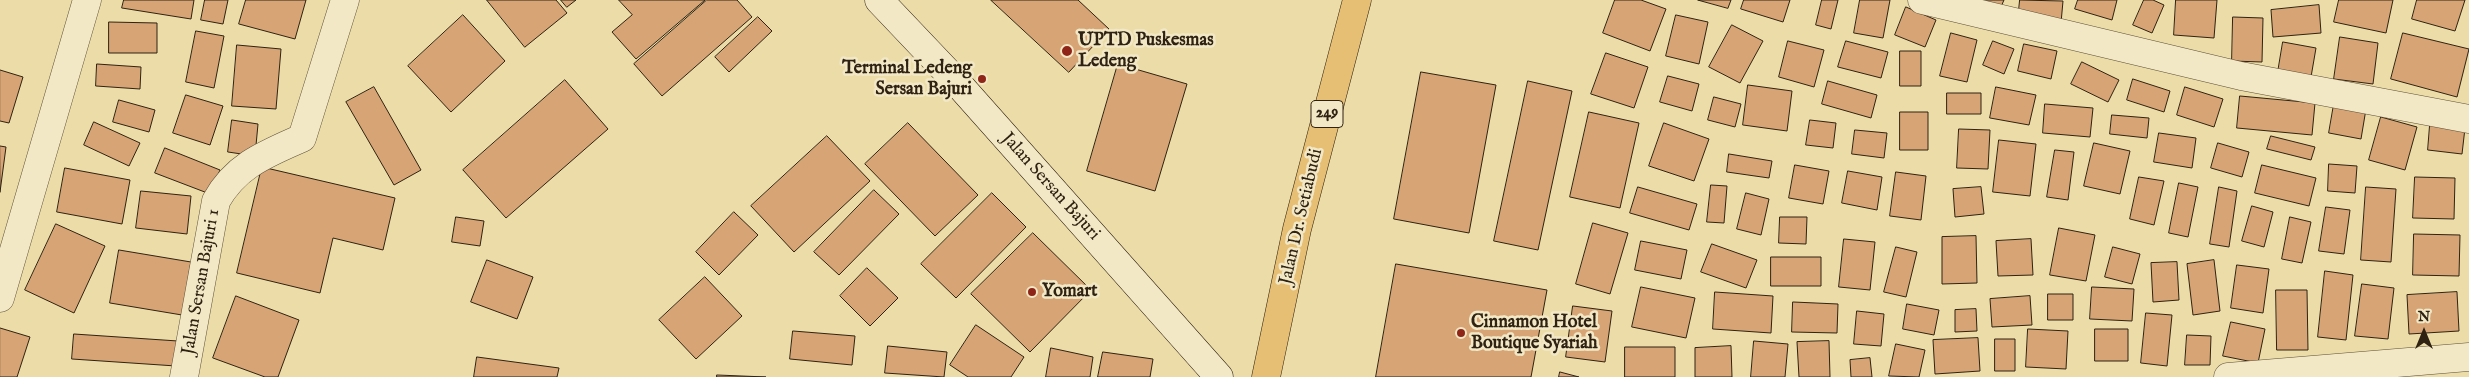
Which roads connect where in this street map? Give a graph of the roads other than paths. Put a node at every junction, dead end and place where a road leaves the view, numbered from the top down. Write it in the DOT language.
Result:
graph roads {
  1 [pos="87,0"];
  2 [pos="345,0"];
  3 [pos="879,0"];
  4 [pos="1356,0"];
  5 [pos="1922,0"];
  6 [pos="2469,119"];
  7 [pos="0,298"];
  8 [pos="2469,357"];
  9 [pos="2350,372"];
  10 [pos="184,377"];
  11 [pos="1219,377"];
  12 [pos="1266,377"];
  13 [pos="2228,377"];
  1 -- 7 [label="street"];
  2 -- 10 [label="street, Jalan Sersan Bajuri 1"];
  3 -- 11 [label="street, Jalan Sersan Bajuri"];
  4 -- 12 [label="main road, Jalan Dr. Setiabudi / 249"];
  5 -- 6 [label="street"];
  8 -- 9 [label="street"];
  9 -- 13 [label="street"];
}
